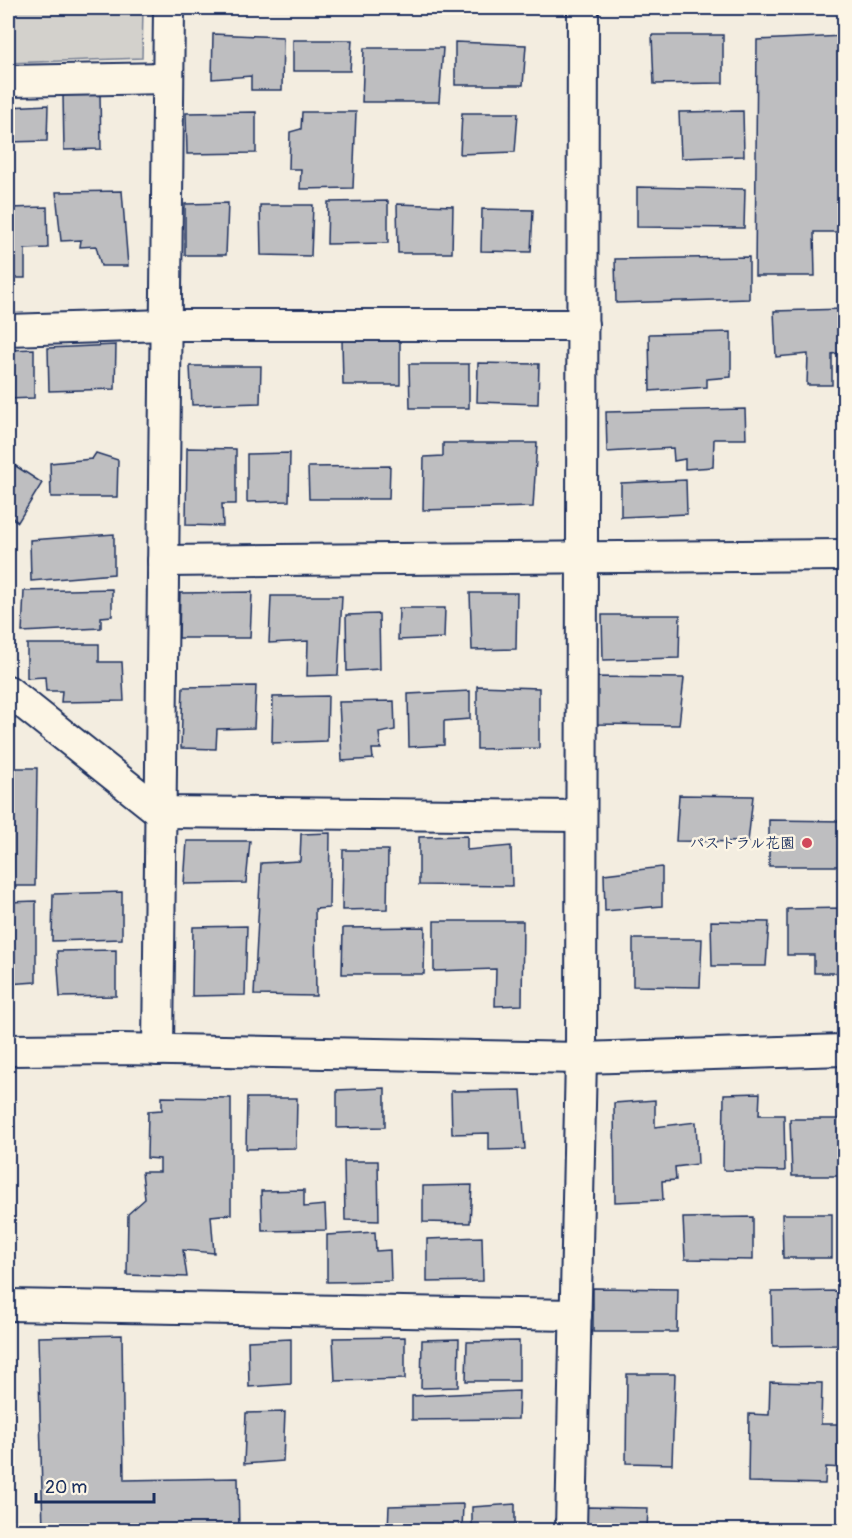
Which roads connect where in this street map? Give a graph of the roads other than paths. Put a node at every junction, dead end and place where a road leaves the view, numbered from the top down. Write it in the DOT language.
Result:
graph roads {
  1 [pos="169,8"];
  2 [pos="584,8"];
  3 [pos="168,78"];
  4 [pos="8,81"];
  5 [pos="165,325"];
  6 [pos="583,326"];
  7 [pos="8,330"];
  8 [pos="844,555"];
  9 [pos="582,557"];
  10 [pos="163,561"];
  11 [pos="8,691"];
  12 [pos="160,812"];
  13 [pos="580,816"];
  14 [pos="8,1050"];
  15 [pos="158,1050"];
  16 [pos="844,1050"];
  17 [pos="581,1058"];
  18 [pos="8,1305"];
  19 [pos="576,1315"];
  20 [pos="571,1530"];
  1 -- 3 [label="street"];
  2 -- 6 [label="street"];
  3 -- 4 [label="street"];
  3 -- 5 [label="street"];
  5 -- 6 [label="street"];
  5 -- 7 [label="street"];
  5 -- 10 [label="street"];
  6 -- 9 [label="street"];
  8 -- 9 [label="street"];
  9 -- 10 [label="street"];
  9 -- 13 [label="street"];
  10 -- 12 [label="street"];
  11 -- 12 [label="street"];
  12 -- 13 [label="street"];
  12 -- 15 [label="street"];
  13 -- 17 [label="street"];
  14 -- 15 [label="street"];
  15 -- 17 [label="street"];
  16 -- 17 [label="street"];
  17 -- 19 [label="street"];
  18 -- 19 [label="street"];
  19 -- 20 [label="street"];
}
